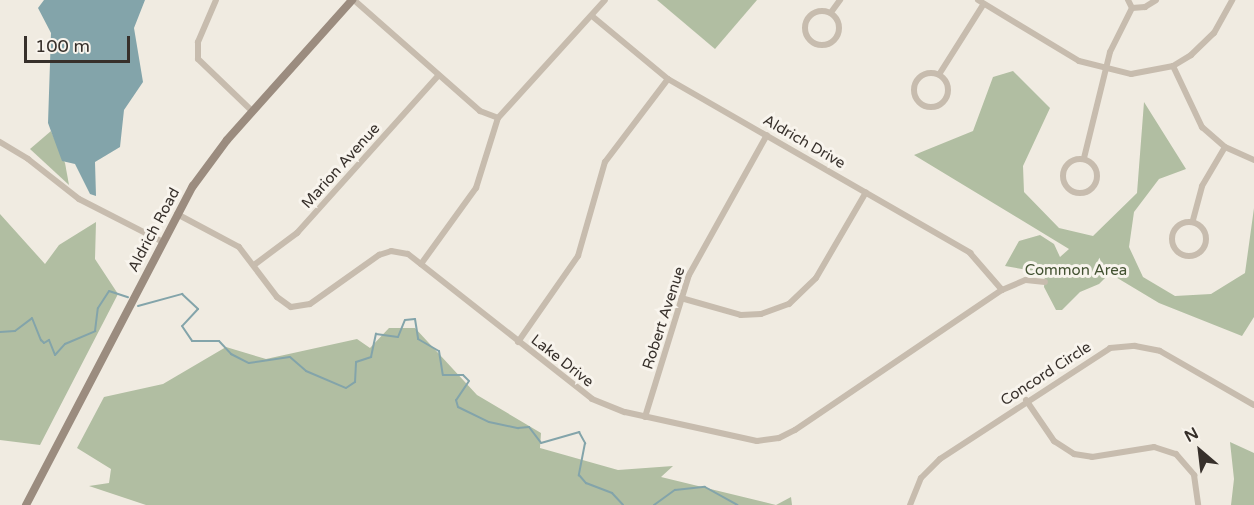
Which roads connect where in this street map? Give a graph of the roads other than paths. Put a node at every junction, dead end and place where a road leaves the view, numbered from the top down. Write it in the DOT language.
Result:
graph roads {
  1 [pos="216,0"];
  2 [pos="353,0"];
  3 [pos="605,0"];
  4 [pos="840,0"];
  5 [pos="1128,0"];
  6 [pos="1156,0"];
  7 [pos="1232,0"];
  8 [pos="981,2"];
  9 [pos="1131,8"];
  10 [pos="832,11"];
  11 [pos="592,16"];
  12 [pos="1173,66"];
  13 [pos="1105,71"];
  14 [pos="940,73"];
  15 [pos="439,75"];
  16 [pos="668,79"];
  17 [pos="252,111"];
  18 [pos="498,118"];
  19 [pos="767,135"];
  20 [pos="0,142"];
  21 [pos="1225,147"];
  22 [pos="1084,158"];
  23 [pos="1254,160"];
  24 [pos="866,192"];
  25 [pos="177,214"];
  26 [pos="1193,220"];
  27 [pos="161,241"];
  28 [pos="421,264"];
  29 [pos="254,266"];
  30 [pos="1045,282"];
  31 [pos="1002,290"];
  32 [pos="681,298"];
  33 [pos="518,342"];
  34 [pos="1026,400"];
  35 [pos="1253,403"];
  36 [pos="645,417"];
  37 [pos="26,505"];
  38 [pos="910,505"];
  39 [pos="1198,505"];
  1 -- 17 [label="street"];
  2 -- 15 [label="street"];
  2 -- 17 [label="main road, Aldrich Road"];
  3 -- 11 [label="street"];
  4 -- 10 [label="street"];
  5 -- 9 [label="street"];
  6 -- 9 [label="street"];
  7 -- 12 [label="street"];
  8 -- 13 [label="street"];
  8 -- 14 [label="street"];
  9 -- 13 [label="street"];
  10 -- 10 [label="street"];
  11 -- 16 [label="street, Aldrich Drive"];
  11 -- 18 [label="street"];
  12 -- 13 [label="street"];
  12 -- 21 [label="street"];
  13 -- 22 [label="street"];
  14 -- 14 [label="street"];
  15 -- 18 [label="street"];
  15 -- 29 [label="street, Marion Avenue"];
  16 -- 19 [label="street, Aldrich Drive"];
  16 -- 33 [label="street"];
  17 -- 25 [label="main road, Aldrich Road"];
  18 -- 28 [label="street"];
  19 -- 24 [label="street, Aldrich Drive"];
  19 -- 32 [label="street, Robert Avenue"];
  20 -- 27 [label="street"];
  21 -- 23 [label="street"];
  21 -- 26 [label="street"];
  22 -- 22 [label="street"];
  24 -- 31 [label="street, Aldrich Drive"];
  24 -- 32 [label="street"];
  25 -- 27 [label="main road, Aldrich Road"];
  25 -- 29 [label="street, Lake Drive"];
  26 -- 26 [label="street"];
  27 -- 37 [label="main road, Aldrich Road"];
  28 -- 29 [label="street, Lake Drive"];
  28 -- 33 [label="street, Lake Drive"];
  30 -- 31 [label="street, Lake Drive"];
  31 -- 36 [label="street, Lake Drive"];
  32 -- 36 [label="street, Robert Avenue"];
  33 -- 36 [label="street, Lake Drive"];
  34 -- 35 [label="street, Concord Circle"];
  34 -- 38 [label="street, Concord Circle"];
  34 -- 39 [label="street"];
}
